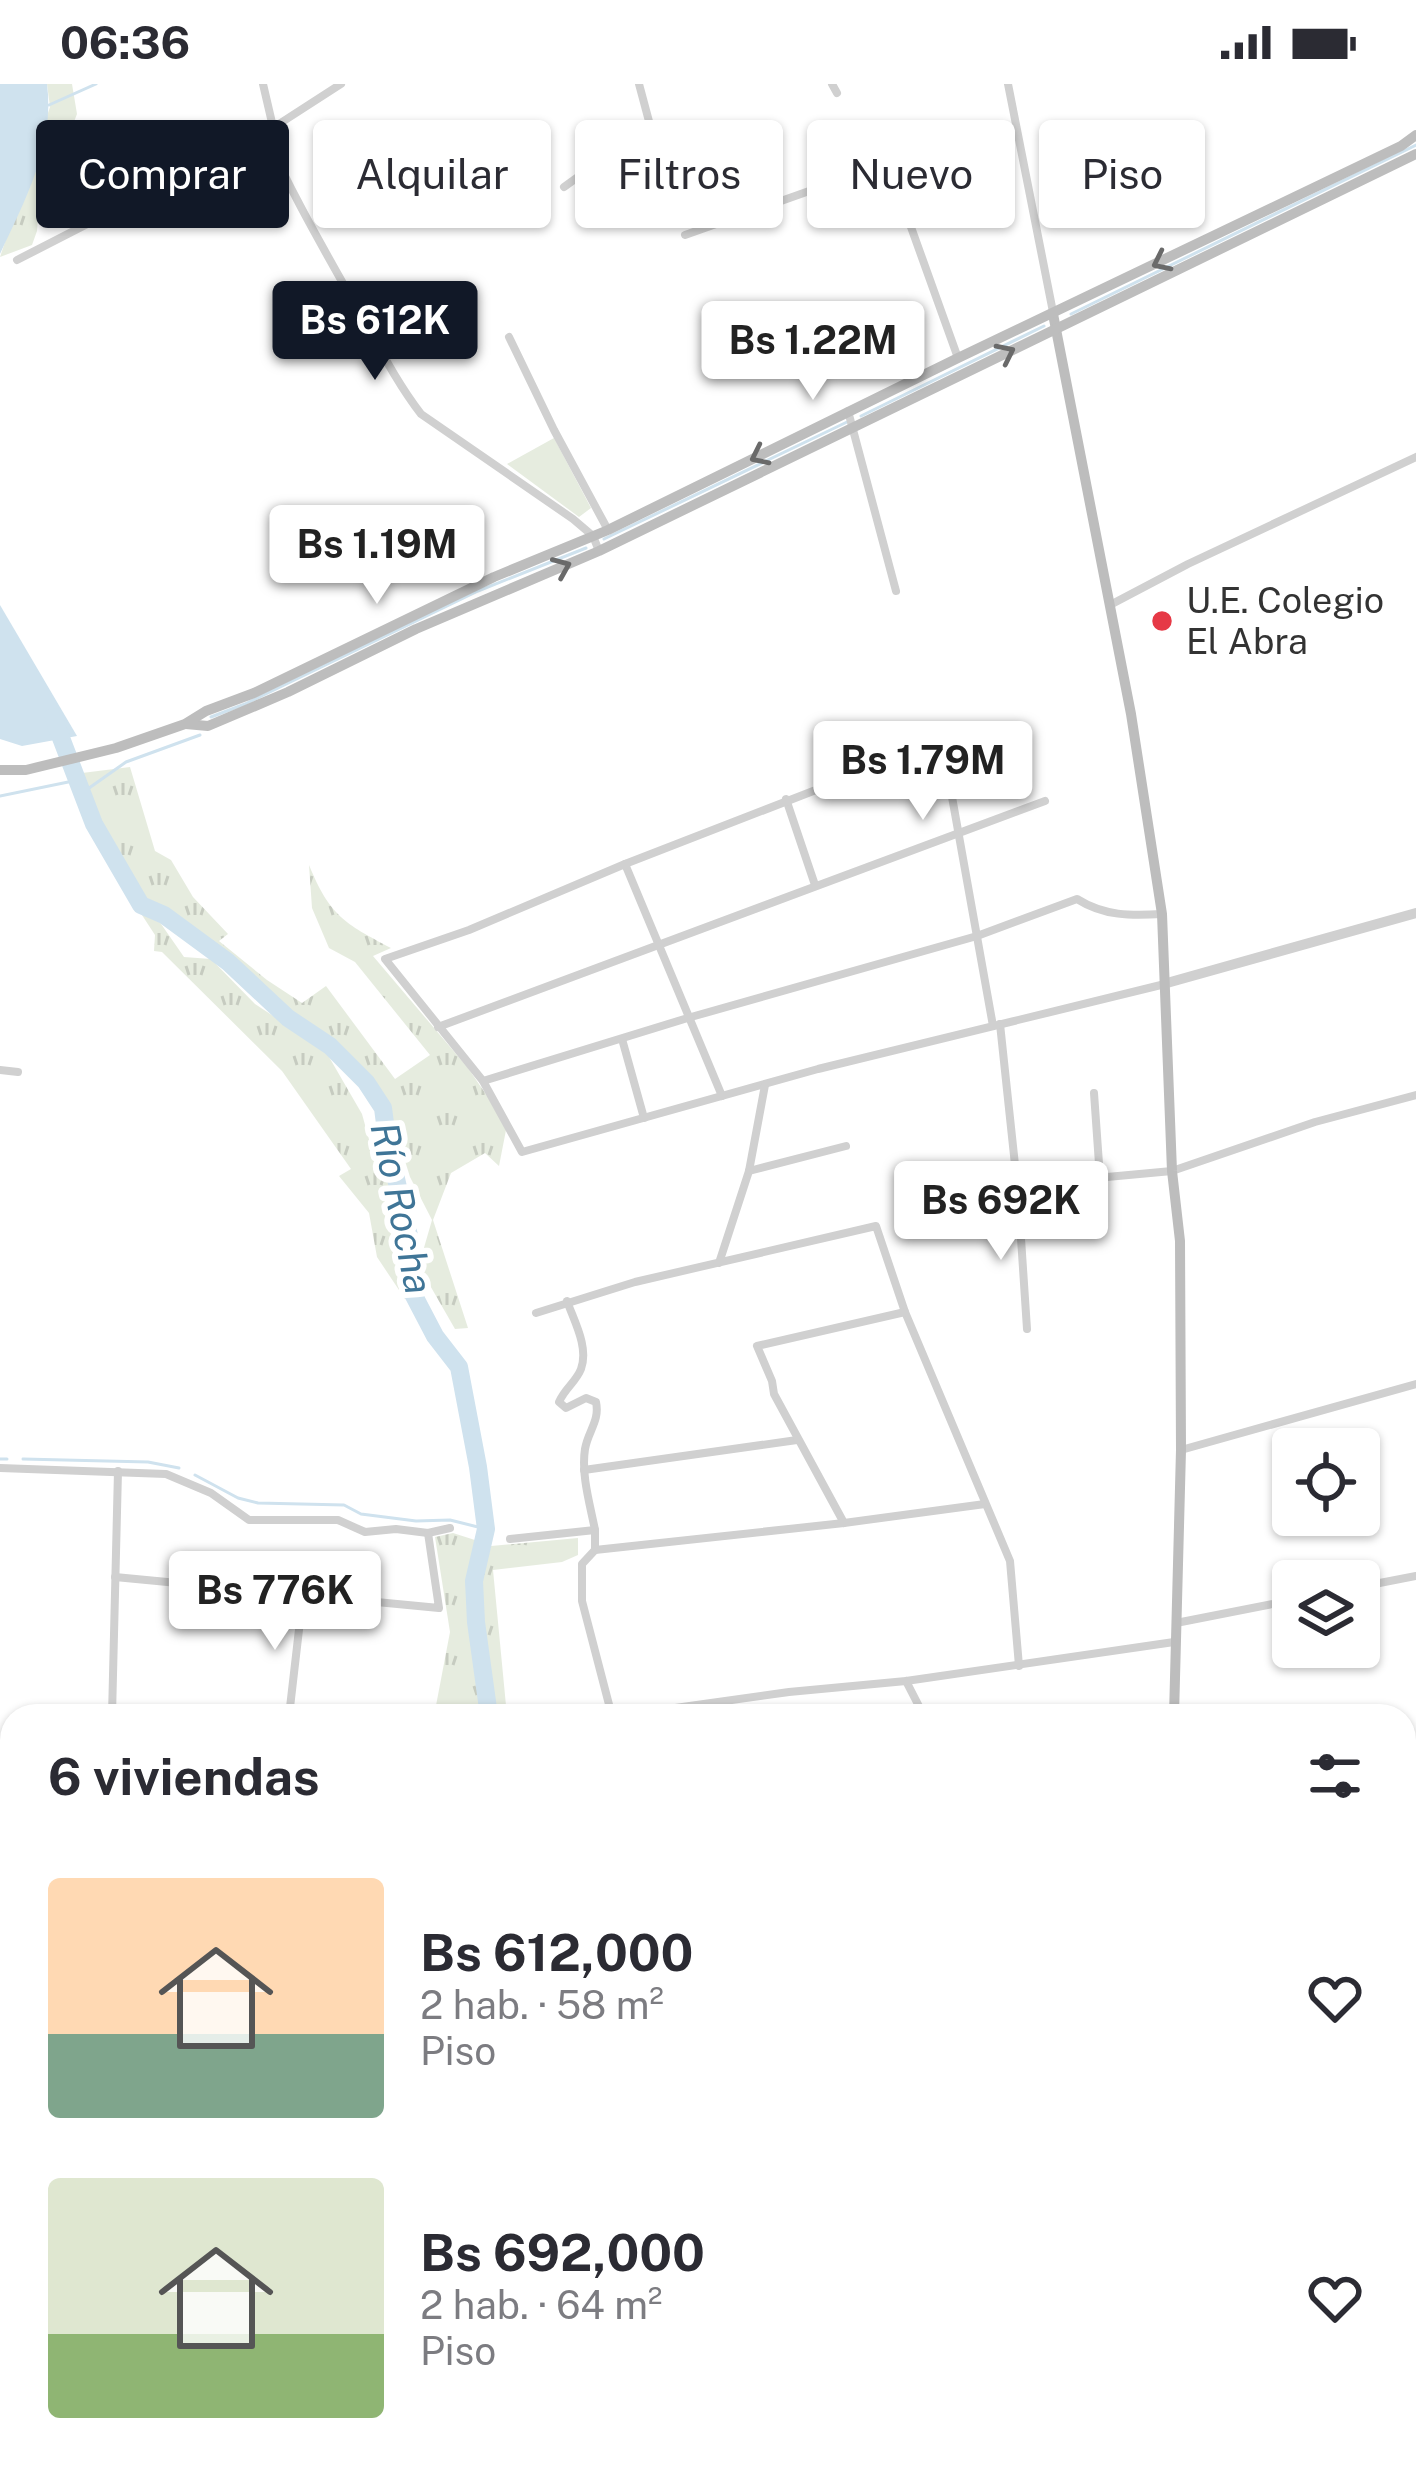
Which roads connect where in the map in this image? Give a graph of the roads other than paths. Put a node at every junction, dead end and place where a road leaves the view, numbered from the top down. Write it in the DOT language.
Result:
graph roads {
  1 [pos="262,84"];
  2 [pos="340,84"];
  3 [pos="639,84"];
  4 [pos="1008,84"];
  5 [pos="267,120"];
  6 [pos="284,120"];
  7 [pos="1416,135"];
  8 [pos="1416,154"];
  9 [pos="289,174"];
  10 [pos="564,187"];
  11 [pos="79,228"];
  12 [pos="685,236"];
  13 [pos="17,260"];
  14 [pos="1053,314"];
  15 [pos="1057,329"];
  16 [pos="509,337"];
  17 [pos="958,358"];
  18 [pos="848,411"];
  19 [pos="853,427"];
  20 [pos="1416,457"];
  21 [pos="608,530"];
  22 [pos="593,536"];
  23 [pos="599,551"];
  24 [pos="896,591"];
  25 [pos="1110,605"];
  26 [pos="185,724"];
  27 [pos="0,770"];
  28 [pos="787,800"];
  29 [pos="1045,801"];
  30 [pos="957,834"];
  31 [pos="626,864"];
  32 [pos="815,885"];
  33 [pos="1416,913"];
  34 [pos="1162,914"];
  35 [pos="977,936"];
  36 [pos="657,944"];
  37 [pos="1167,983"];
  38 [pos="691,1017"];
  39 [pos="997,1025"];
  40 [pos="438,1027"];
  41 [pos="622,1039"];
  42 [pos="0,1070"];
  43 [pos="18,1072"];
  44 [pos="483,1081"];
  45 [pos="765,1084"];
  46 [pos="1094,1093"];
  47 [pos="1416,1095"];
  48 [pos="722,1096"];
  49 [pos="644,1118"];
  50 [pos="846,1146"];
  51 [pos="749,1171"];
  52 [pos="1172,1171"];
  53 [pos="1100,1178"];
  54 [pos="1018,1193"];
  55 [pos="719,1263"];
  56 [pos="567,1301"];
  57 [pos="905,1312"];
  58 [pos="536,1313"];
  59 [pos="1028,1329"];
  60 [pos="1416,1384"];
  61 [pos="797,1440"];
  62 [pos="1181,1450"];
  63 [pos="0,1468"];
  64 [pos="584,1470"];
  65 [pos="118,1471"];
  66 [pos="986,1504"];
  67 [pos="844,1523"];
  68 [pos="450,1528"];
  69 [pos="595,1529"];
  70 [pos="428,1533"];
  71 [pos="510,1539"];
  72 [pos="596,1550"];
  73 [pos="1416,1576"];
  74 [pos="115,1577"];
  75 [pos="1380,1583"];
  76 [pos="303,1595"];
  77 [pos="1272,1604"];
  78 [pos="1175,1623"];
  79 [pos="1174,1642"];
  80 [pos="1019,1666"];
  81 [pos="906,1681"];
  82 [pos="112,1704"];
  83 [pos="291,1704"];
  84 [pos="612,1704"];
  85 [pos="735,1704"];
  86 [pos="918,1704"];
  87 [pos="1174,1704"];
  1 -- 5 [label="street"];
  2 -- 6 [label="street"];
  3 -- 10 [label="street"];
  4 -- 14 [label="street"];
  7 -- 14 [label="main road, one-way"];
  8 -- 15 [label="main road"];
  9 -- 22 [label="street"];
  11 -- 13 [label="street"];
  12 -- 17 [label="street"];
  14 -- 15 [label="main road"];
  14 -- 17 [label="main road"];
  19 -- 15 [label="main road, one-way"];
  15 -- 25 [label="main road"];
  16 -- 21 [label="street"];
  17 -- 18 [label="main road"];
  18 -- 19 [label="street"];
  18 -- 21 [label="main road, one-way"];
  19 -- 23 [label="main road"];
  19 -- 24 [label="street"];
  20 -- 25 [label="street"];
  21 -- 22 [label="main road"];
  22 -- 23 [label="street"];
  22 -- 26 [label="main road"];
  26 -- 23 [label="main road, one-way"];
  25 -- 34 [label="main road"];
  26 -- 27 [label="main road"];
  28 -- 30 [label="street"];
  28 -- 31 [label="street"];
  28 -- 32 [label="street"];
  29 -- 30 [label="street"];
  30 -- 32 [label="street"];
  30 -- 35 [label="street"];
  31 -- 36 [label="street"];
  31 -- 40 [label="street"];
  32 -- 36 [label="street"];
  33 -- 37 [label="street"];
  34 -- 35 [label="street"];
  34 -- 37 [label="main road"];
  35 -- 38 [label="street"];
  35 -- 39 [label="street"];
  36 -- 38 [label="street"];
  36 -- 40 [label="street"];
  37 -- 39 [label="street"];
  37 -- 52 [label="main road"];
  38 -- 41 [label="street"];
  38 -- 48 [label="street"];
  39 -- 45 [label="street"];
  39 -- 54 [label="street"];
  40 -- 44 [label="street"];
  41 -- 44 [label="street"];
  41 -- 49 [label="street"];
  42 -- 43 [label="street"];
  44 -- 49 [label="street"];
  45 -- 48 [label="street"];
  45 -- 51 [label="street"];
  46 -- 53 [label="street"];
  47 -- 52 [label="street"];
  48 -- 49 [label="street"];
  50 -- 51 [label="street"];
  51 -- 55 [label="street"];
  52 -- 53 [label="street"];
  52 -- 62 [label="main road"];
  53 -- 54 [label="street"];
  54 -- 59 [label="street"];
  55 -- 56 [label="street"];
  55 -- 57 [label="street"];
  56 -- 58 [label="street"];
  56 -- 64 [label="street"];
  57 -- 61 [label="street"];
  57 -- 66 [label="street"];
  60 -- 62 [label="street"];
  61 -- 64 [label="street"];
  61 -- 67 [label="street"];
  62 -- 78 [label="main road"];
  63 -- 65 [label="street"];
  64 -- 69 [label="street"];
  65 -- 70 [label="street"];
  65 -- 74 [label="street"];
  66 -- 67 [label="street"];
  66 -- 80 [label="street"];
  67 -- 72 [label="street"];
  68 -- 70 [label="street"];
  69 -- 71 [label="street"];
  69 -- 72 [label="street"];
  70 -- 76 [label="street"];
  72 -- 84 [label="street"];
  73 -- 75 [label="street"];
  74 -- 76 [label="street"];
  74 -- 82 [label="street"];
  76 -- 83 [label="street"];
  77 -- 78 [label="street"];
  78 -- 79 [label="main road"];
  79 -- 80 [label="street"];
  79 -- 87 [label="main road"];
  80 -- 81 [label="street"];
  81 -- 85 [label="street"];
  81 -- 86 [label="street"];
}
